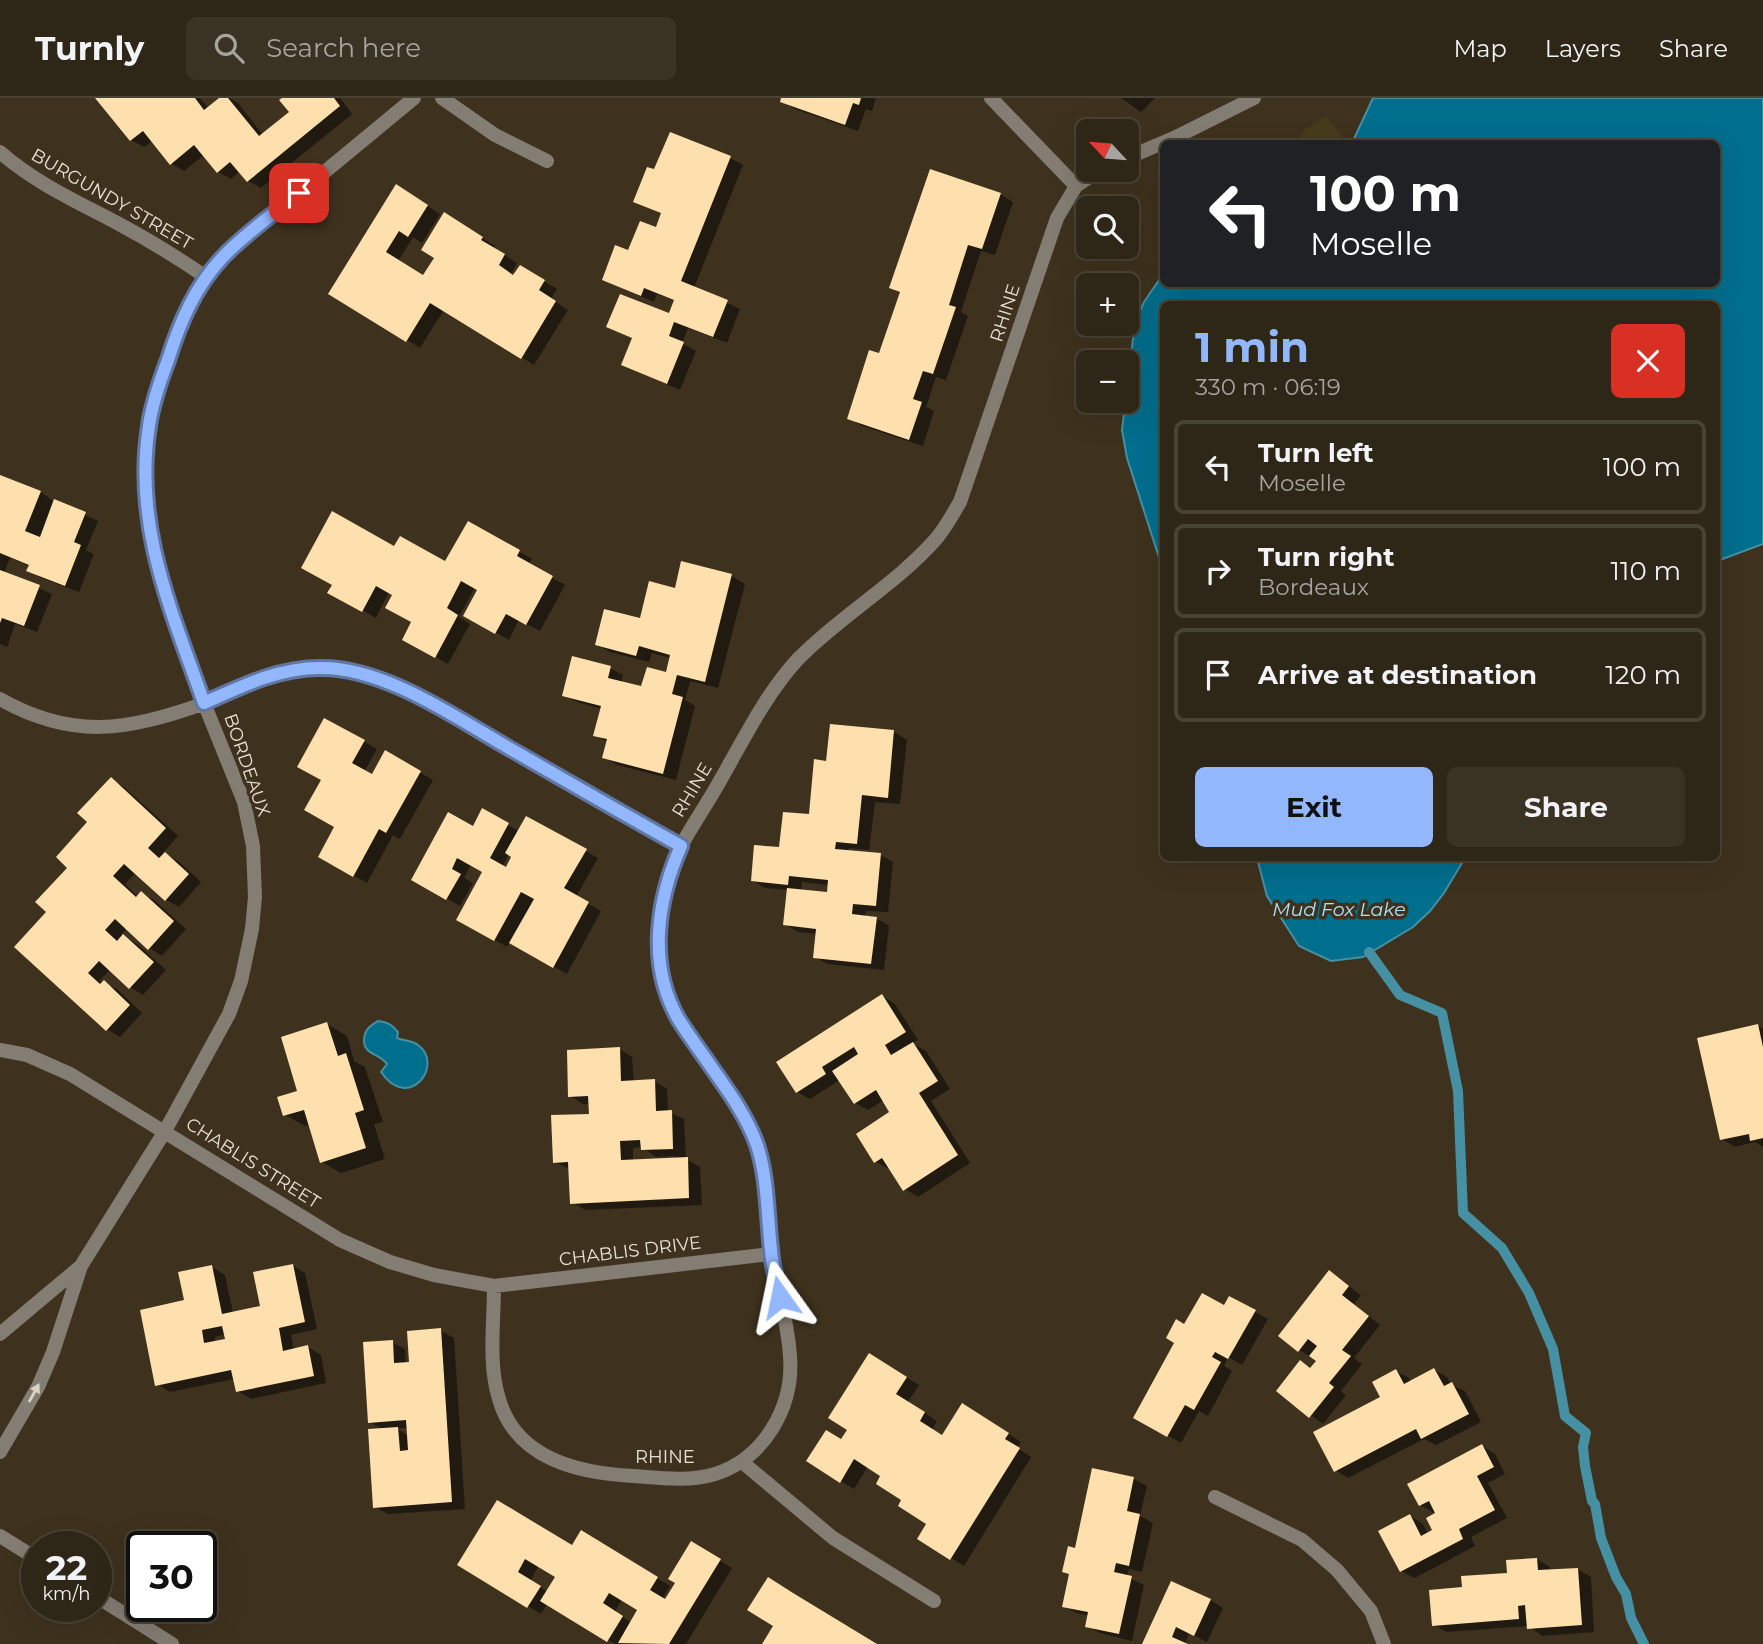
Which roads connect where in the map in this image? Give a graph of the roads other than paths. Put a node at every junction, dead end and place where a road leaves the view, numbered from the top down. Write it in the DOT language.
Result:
graph roads {
  1 [pos="414,98"];
  2 [pos="442,98"];
  3 [pos="991,98"];
  4 [pos="1254,98"];
  5 [pos="1169,140"];
  6 [pos="1160,144"];
  7 [pos="0,152"];
  8 [pos="1139,153"];
  9 [pos="547,161"];
  10 [pos="1082,182"];
  11 [pos="1076,186"];
  12 [pos="206,277"];
  13 [pos="0,699"];
  14 [pos="204,703"];
  15 [pos="681,846"];
  16 [pos="0,1050"];
  17 [pos="165,1131"];
  18 [pos="771,1254"];
  19 [pos="81,1266"];
  20 [pos="494,1286"];
  21 [pos="0,1334"];
  22 [pos="0,1452"];
  23 [pos="742,1462"];
  24 [pos="1215,1497"];
  25 [pos="0,1536"];
  26 [pos="21,1549"];
  27 [pos="934,1601"];
  28 [pos="112,1606"];
  29 [pos="172,1644"];
  30 [pos="1384,1644"];
  1 -- 12 [label="street, BORDEAUX"];
  2 -- 9 [label="street"];
  3 -- 11 [label="street"];
  4 -- 5 [label="street"];
  6 -- 8 [label="street"];
  7 -- 12 [label="street, BURGUNDY STREET"];
  10 -- 11 [label="street, RHINE"];
  11 -- 15 [label="street, RHINE"];
  12 -- 14 [label="street, BORDEAUX"];
  13 -- 14 [label="street"];
  14 -- 15 [label="street"];
  14 -- 17 [label="street, BORDEAUX"];
  15 -- 18 [label="street, RHINE"];
  16 -- 17 [label="street, CHABLIS STREET"];
  17 -- 19 [label="street, BORDEAUX"];
  17 -- 20 [label="street, CHABLIS STREET"];
  18 -- 20 [label="street, CHABLIS DRIVE"];
  18 -- 23 [label="street, RHINE"];
  19 -- 21 [label="street, BORDEAUX"];
  22 -- 19 [label="street, BORDEAUX, one-way"];
  20 -- 23 [label="street, RHINE"];
  23 -- 27 [label="street"];
  24 -- 30 [label="street"];
  25 -- 26 [label="street"];
  28 -- 29 [label="street"];
}
